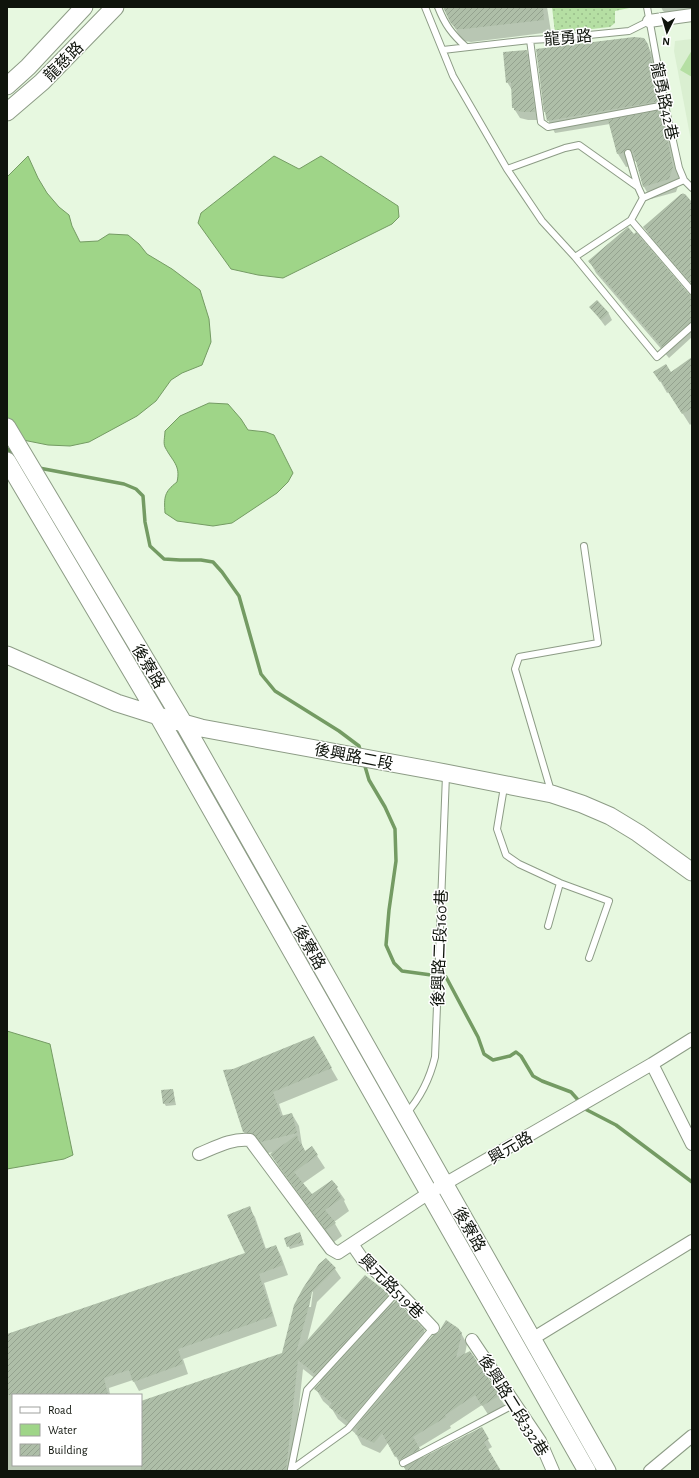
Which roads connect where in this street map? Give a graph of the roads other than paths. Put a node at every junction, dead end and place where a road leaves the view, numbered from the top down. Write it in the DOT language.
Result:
graph roads {
  1 [pos="84,7"];
  2 [pos="115,7"];
  3 [pos="425,7"];
  4 [pos="438,7"];
  5 [pos="647,7"];
  6 [pos="692,15"];
  7 [pos="649,21"];
  8 [pos="530,40"];
  9 [pos="466,47"];
  10 [pos="443,50"];
  11 [pos="7,86"];
  12 [pos="665,105"];
  13 [pos="7,112"];
  14 [pos="628,153"];
  15 [pos="507,169"];
  16 [pos="684,180"];
  17 [pos="638,187"];
  18 [pos="692,188"];
  19 [pos="643,198"];
  20 [pos="631,220"];
  21 [pos="575,257"];
  22 [pos="692,291"];
  23 [pos="692,326"];
  24 [pos="7,427"];
  25 [pos="7,461"];
  26 [pos="584,546"];
  27 [pos="7,655"];
  28 [pos="158,716"];
  29 [pos="182,722"];
  30 [pos="446,773"];
  31 [pos="504,785"];
  32 [pos="552,794"];
  33 [pos="692,872"];
  34 [pos="560,883"];
  35 [pos="548,926"];
  36 [pos="589,958"];
  37 [pos="692,1039"];
  38 [pos="652,1064"];
  39 [pos="405,1115"];
  40 [pos="692,1144"];
  41 [pos="199,1154"];
  42 [pos="445,1185"];
  43 [pos="429,1193"];
  44 [pos="692,1241"];
  45 [pos="352,1244"];
  46 [pos="398,1291"];
  47 [pos="433,1328"];
  48 [pos="532,1338"];
  49 [pos="472,1340"];
  50 [pos="515,1404"];
  51 [pos="692,1436"];
  52 [pos="403,1463"];
  53 [pos="291,1470"];
  54 [pos="553,1471"];
  55 [pos="587,1471"];
  56 [pos="607,1471"];
  57 [pos="650,1471"];
  1 -- 11 [label="street, 龍慈路"];
  2 -- 13 [label="street, 龍慈路"];
  3 -- 10 [label="lane"];
  4 -- 9 [label="lane"];
  5 -- 7 [label="lane, 龍勇路42巷"];
  6 -- 7 [label="street, 龍勇路"];
  7 -- 8 [label="lane, 龍勇路"];
  7 -- 12 [label="lane, 龍勇路42巷"];
  8 -- 9 [label="lane, 龍勇路"];
  8 -- 12 [label="lane"];
  9 -- 10 [label="lane, 龍勇路"];
  10 -- 15 [label="lane"];
  12 -- 16 [label="lane, 龍勇路42巷"];
  14 -- 17 [label="lane"];
  15 -- 17 [label="lane"];
  15 -- 21 [label="lane"];
  16 -- 18 [label="lane"];
  16 -- 19 [label="lane"];
  17 -- 19 [label="lane"];
  19 -- 20 [label="lane"];
  20 -- 21 [label="lane"];
  20 -- 22 [label="lane"];
  21 -- 23 [label="lane"];
  24 -- 29 [label="street, 後寮路"];
  25 -- 28 [label="street, 後寮路"];
  26 -- 32 [label="lane"];
  27 -- 28 [label="street, 後興路二段"];
  28 -- 29 [label="street, 後興路二段"];
  28 -- 43 [label="street, 後寮路"];
  29 -- 30 [label="street, 後興路二段"];
  29 -- 39 [label="street, 後寮路"];
  30 -- 31 [label="street, 後興路二段"];
  30 -- 39 [label="lane, 後興路二段160巷"];
  31 -- 32 [label="street, 後興路二段"];
  31 -- 34 [label="lane"];
  32 -- 33 [label="street, 後興路二段"];
  34 -- 35 [label="lane"];
  34 -- 36 [label="lane"];
  37 -- 38 [label="street, 興元路"];
  38 -- 40 [label="street"];
  38 -- 42 [label="street, 興元路"];
  39 -- 42 [label="street, 後寮路"];
  41 -- 45 [label="street, 興元路"];
  42 -- 43 [label="street, 興元路"];
  42 -- 48 [label="street, 後寮路"];
  43 -- 45 [label="street, 興元路"];
  43 -- 55 [label="street, 後寮路"];
  44 -- 48 [label="street"];
  45 -- 46 [label="street, 興元路519巷"];
  46 -- 47 [label="street, 興元路519巷"];
  46 -- 53 [label="lane"];
  47 -- 53 [label="lane"];
  48 -- 56 [label="street, 後寮路"];
  49 -- 50 [label="street, 後興路二段332巷"];
  50 -- 52 [label="lane"];
  50 -- 54 [label="street, 後興路二段332巷"];
  51 -- 57 [label="street"];
}
